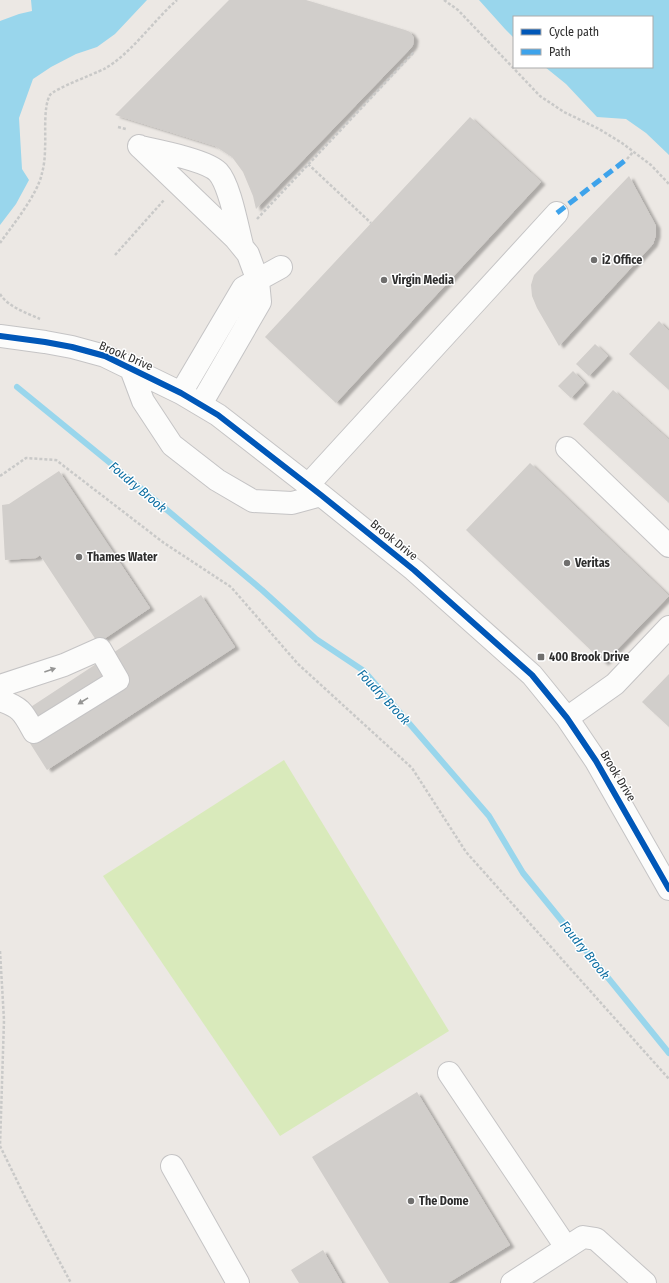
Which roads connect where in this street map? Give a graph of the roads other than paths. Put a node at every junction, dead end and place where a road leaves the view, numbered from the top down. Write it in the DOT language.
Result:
graph roads {
  1 [pos="557,213"];
  2 [pos="242,246"];
  3 [pos="281,267"];
  4 [pos="258,280"];
  5 [pos="1,337"];
  6 [pos="131,369"];
  7 [pos="190,398"];
  8 [pos="567,448"];
  9 [pos="315,490"];
  10 [pos="669,546"];
  11 [pos="669,627"];
  12 [pos="23,679"];
  13 [pos="0,686"];
  14 [pos="9,704"];
  15 [pos="568,718"];
  16 [pos="669,889"];
  17 [pos="449,1073"];
  18 [pos="172,1166"];
  19 [pos="566,1246"];
  20 [pos="238,1283"];
  21 [pos="512,1283"];
  22 [pos="645,1283"];
  1 -- 9 [label="street"];
  2 -- 2 [label="street"];
  2 -- 4 [label="street"];
  3 -- 4 [label="street"];
  4 -- 7 [label="street"];
  5 -- 6 [label="street, Brook Drive"];
  6 -- 7 [label="street, Brook Drive"];
  6 -- 9 [label="street"];
  7 -- 9 [label="street, Brook Drive"];
  8 -- 10 [label="street"];
  9 -- 15 [label="street, Brook Drive"];
  11 -- 15 [label="street"];
  12 -- 13 [label="street"];
  12 -- 14 [label="street"];
  12 -- 14 [label="street, one-way"];
  15 -- 16 [label="street, Brook Drive"];
  17 -- 19 [label="street"];
  18 -- 20 [label="street"];
  19 -- 21 [label="street"];
  19 -- 22 [label="street"];
}
